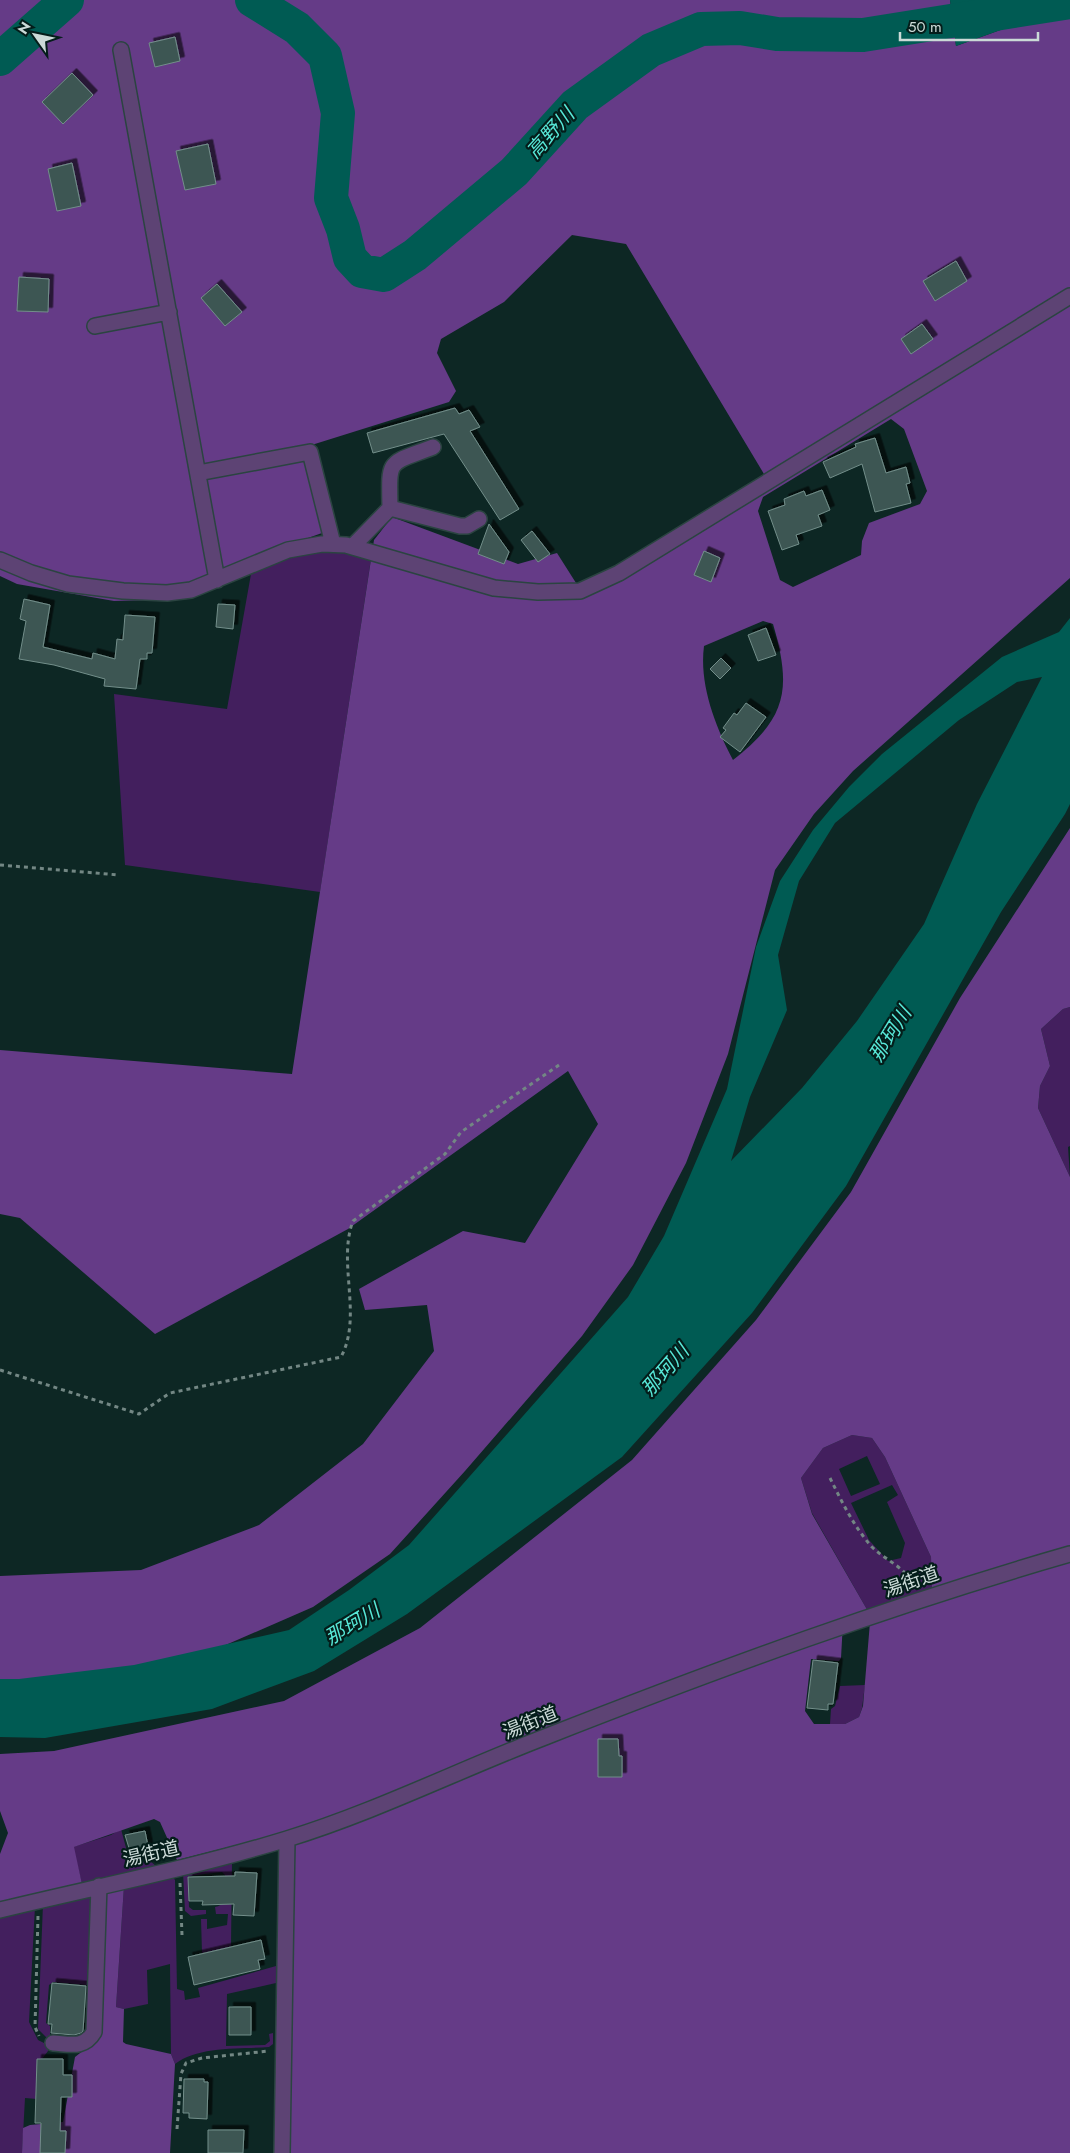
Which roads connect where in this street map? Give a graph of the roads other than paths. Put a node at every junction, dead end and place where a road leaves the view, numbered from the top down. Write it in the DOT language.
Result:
graph roads {
  1 [pos="121,50"];
  2 [pos="1070,296"];
  3 [pos="169,312"];
  4 [pos="95,326"];
  5 [pos="433,447"];
  6 [pos="198,473"];
  7 [pos="390,508"];
  8 [pos="479,519"];
  9 [pos="333,544"];
  10 [pos="352,547"];
  11 [pos="0,560"];
  12 [pos="217,580"];
  13 [pos="1070,1554"];
  14 [pos="287,1839"];
  15 [pos="99,1886"];
  16 [pos="0,1910"];
  17 [pos="53,2043"];
  18 [pos="282,2153"];
  1 -- 3 [label="street"];
  2 -- 10 [label="street"];
  3 -- 4 [label="street"];
  3 -- 6 [label="street"];
  5 -- 7 [label="street"];
  6 -- 9 [label="street"];
  6 -- 12 [label="street"];
  7 -- 8 [label="street"];
  7 -- 10 [label="street"];
  9 -- 10 [label="street"];
  9 -- 12 [label="street"];
  11 -- 12 [label="street"];
  13 -- 14 [label="street, 湯街道"];
  14 -- 15 [label="street, 湯街道"];
  14 -- 18 [label="street"];
  15 -- 16 [label="street, 湯街道"];
  15 -- 17 [label="street"];
}
